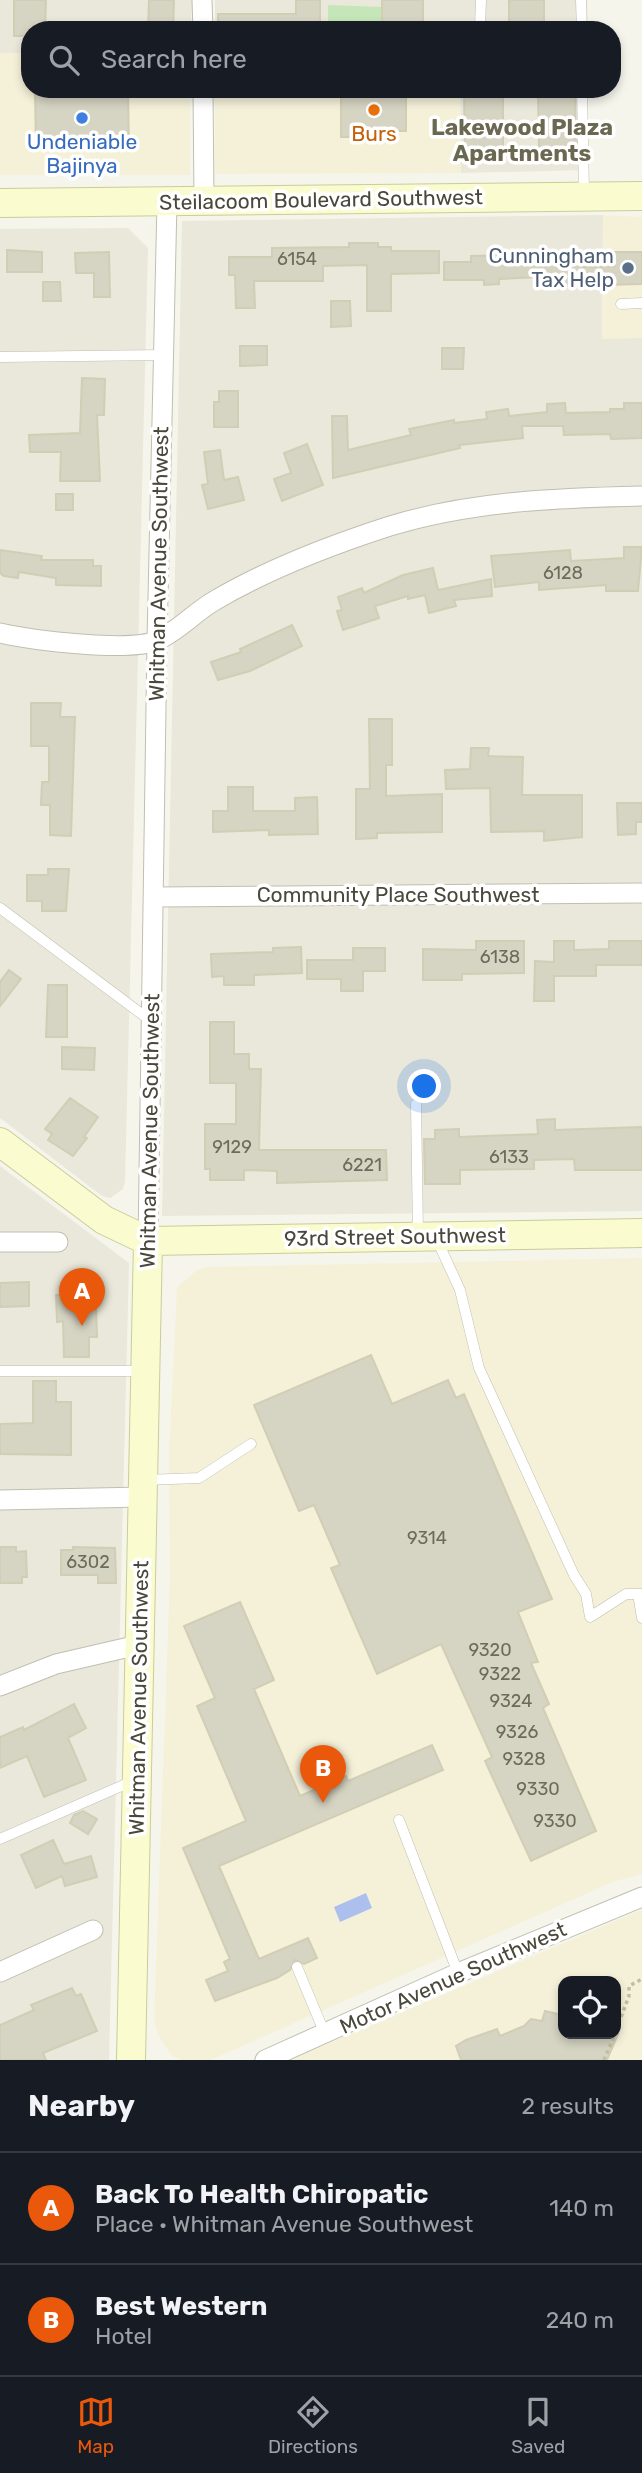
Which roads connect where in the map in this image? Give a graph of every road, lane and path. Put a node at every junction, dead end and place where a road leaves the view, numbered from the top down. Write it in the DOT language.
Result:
graph roads {
  1 [pos="202,0"];
  2 [pos="481,0"];
  3 [pos="581,0"];
  4 [pos="203,21"];
  5 [pos="480,21"];
  6 [pos="582,21"];
  7 [pos="203,98"];
  8 [pos="582,98"];
  9 [pos="642,196"];
  10 [pos="584,197"];
  11 [pos="204,200"];
  12 [pos="167,202"];
  13 [pos="0,203"];
  14 [pos="642,303"];
  15 [pos="621,304"];
  16 [pos="164,355"];
  17 [pos="0,357"];
  18 [pos="642,496"];
  19 [pos="0,633"];
  20 [pos="157,641"];
  21 [pos="642,893"];
  22 [pos="155,897"];
  23 [pos="0,908"];
  24 [pos="153,1021"];
  25 [pos="416,1104"];
  26 [pos="0,1142"];
  27 [pos="642,1233"];
  28 [pos="427,1237"];
  29 [pos="148,1241"];
  30 [pos="0,1242"];
  31 [pos="58,1242"];
  32 [pos="0,1371"];
  33 [pos="146,1371"];
  34 [pos="251,1444"];
  35 [pos="143,1488"];
  36 [pos="0,1500"];
  37 [pos="640,1594"];
  38 [pos="642,1618"];
  39 [pos="138,1645"];
  40 [pos="0,1686"];
  41 [pos="137,1779"];
  42 [pos="399,1820"];
  43 [pos="0,1839"];
  44 [pos="642,1897"];
  45 [pos="93,1930"];
  46 [pos="298,1967"];
  47 [pos="0,1972"];
  48 [pos="458,1973"];
  49 [pos="642,1979"];
  50 [pos="621,2017"];
  51 [pos="325,2034"];
  52 [pos="612,2039"];
  53 [pos="132,2046"];
  54 [pos="153,2060"];
  55 [pos="265,2060"];
  56 [pos="604,2060"];
  1 -- 4 [label="street"];
  2 -- 5 [label="lane"];
  3 -- 6 [label="lane"];
  7 -- 11 [label="street"];
  8 -- 10 [label="lane"];
  9 -- 10 [label="street, Steilacoom Boulevard Southwest"];
  10 -- 11 [label="street, Steilacoom Boulevard Southwest"];
  11 -- 12 [label="street, Steilacoom Boulevard Southwest"];
  12 -- 13 [label="street, Steilacoom Boulevard Southwest"];
  12 -- 16 [label="street, Whitman Avenue Southwest"];
  14 -- 15 [label="lane"];
  16 -- 17 [label="lane"];
  16 -- 20 [label="street, Whitman Avenue Southwest"];
  18 -- 20 [label="street"];
  19 -- 20 [label="street"];
  20 -- 22 [label="street, Whitman Avenue Southwest"];
  21 -- 22 [label="street, Community Place Southwest"];
  22 -- 24 [label="street, Whitman Avenue Southwest"];
  23 -- 24 [label="lane"];
  24 -- 29 [label="street, Whitman Avenue Southwest"];
  25 -- 28 [label="lane"];
  26 -- 29 [label="street"];
  27 -- 28 [label="street, 93rd Street Southwest"];
  28 -- 29 [label="street, 93rd Street Southwest"];
  28 -- 37 [label="lane"];
  29 -- 33 [label="street, Whitman Avenue Southwest"];
  30 -- 31 [label="street"];
  32 -- 33 [label="lane"];
  33 -- 35 [label="street, Whitman Avenue Southwest"];
  34 -- 35 [label="lane"];
  35 -- 36 [label="street"];
  35 -- 39 [label="street, Whitman Avenue Southwest"];
  37 -- 38 [label="lane"];
  39 -- 40 [label="street"];
  39 -- 41 [label="street, Whitman Avenue Southwest"];
  41 -- 43 [label="lane"];
  41 -- 53 [label="street, Whitman Avenue Southwest"];
  42 -- 48 [label="lane"];
  44 -- 48 [label="street, Motor Avenue Southwest"];
  45 -- 47 [label="street"];
  46 -- 51 [label="lane"];
  48 -- 51 [label="street, Motor Avenue Southwest"];
  49 -- 50 [label="path"];
  51 -- 55 [label="street, Motor Avenue Southwest"];
  52 -- 56 [label="path"];
  53 -- 54 [label="street"];
}
